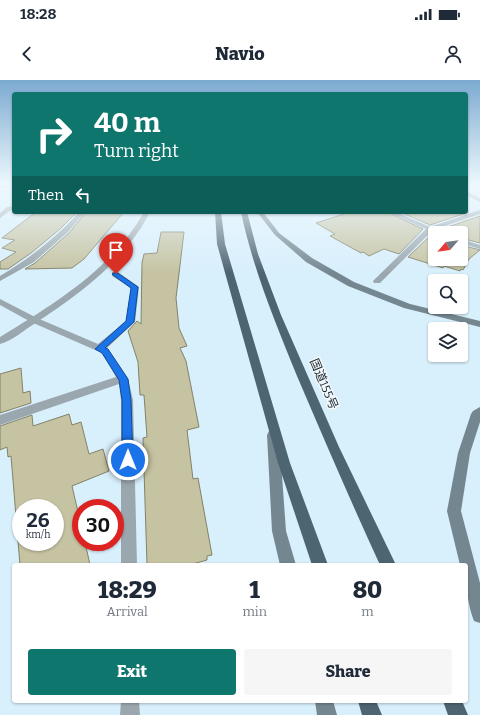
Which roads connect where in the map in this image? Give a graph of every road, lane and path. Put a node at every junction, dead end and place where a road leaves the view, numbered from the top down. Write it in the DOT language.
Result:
graph roads {
  1 [pos="80,214"];
  2 [pos="146,214"];
  3 [pos="218,214"];
  4 [pos="244,214"];
  5 [pos="262,214"];
  6 [pos="395,214"];
  7 [pos="475,214"];
  8 [pos="441,226"];
  9 [pos="428,229"];
  10 [pos="428,232"];
  11 [pos="468,243"];
  12 [pos="480,247"];
  13 [pos="116,274"];
  14 [pos="0,279"];
  15 [pos="377,281"];
  16 [pos="0,302"];
  17 [pos="34,320"];
  18 [pos="480,324"];
  19 [pos="0,341"];
  20 [pos="99,349"];
  21 [pos="123,379"];
  22 [pos="480,412"];
  23 [pos="0,420"];
  24 [pos="273,424"];
  25 [pos="129,563"];
  26 [pos="287,563"];
  27 [pos="319,563"];
  28 [pos="387,563"];
  29 [pos="467,563"];
  30 [pos="468,567"];
  31 [pos="480,615"];
  32 [pos="130,703"];
  33 [pos="324,703"];
  34 [pos="368,703"];
  35 [pos="453,703"];
  36 [pos="130,715"];
  37 [pos="327,715"];
  38 [pos="372,715"];
  39 [pos="458,715"];
  1 -- 14 [label="street"];
  2 -- 17 [label="street"];
  3 -- 24 [label="highway"];
  4 -- 28 [label="highway, 国道155号"];
  5 -- 18 [label="main road"];
  6 -- 9 [label="street"];
  7 -- 8 [label="street"];
  10 -- 15 [label="street"];
  11 -- 12 [label="street"];
  13 -- 20 [label="street"];
  16 -- 17 [label="street"];
  17 -- 19 [label="street"];
  17 -- 20 [label="street"];
  20 -- 21 [label="street"];
  21 -- 23 [label="street"];
  21 -- 25 [label="street"];
  22 -- 29 [label="main road"];
  24 -- 26 [label="main road"];
  24 -- 27 [label="highway"];
  30 -- 31 [label="main road"];
  32 -- 36 [label="street"];
  33 -- 37 [label="main road"];
  34 -- 38 [label="highway"];
  35 -- 39 [label="highway"];
}
